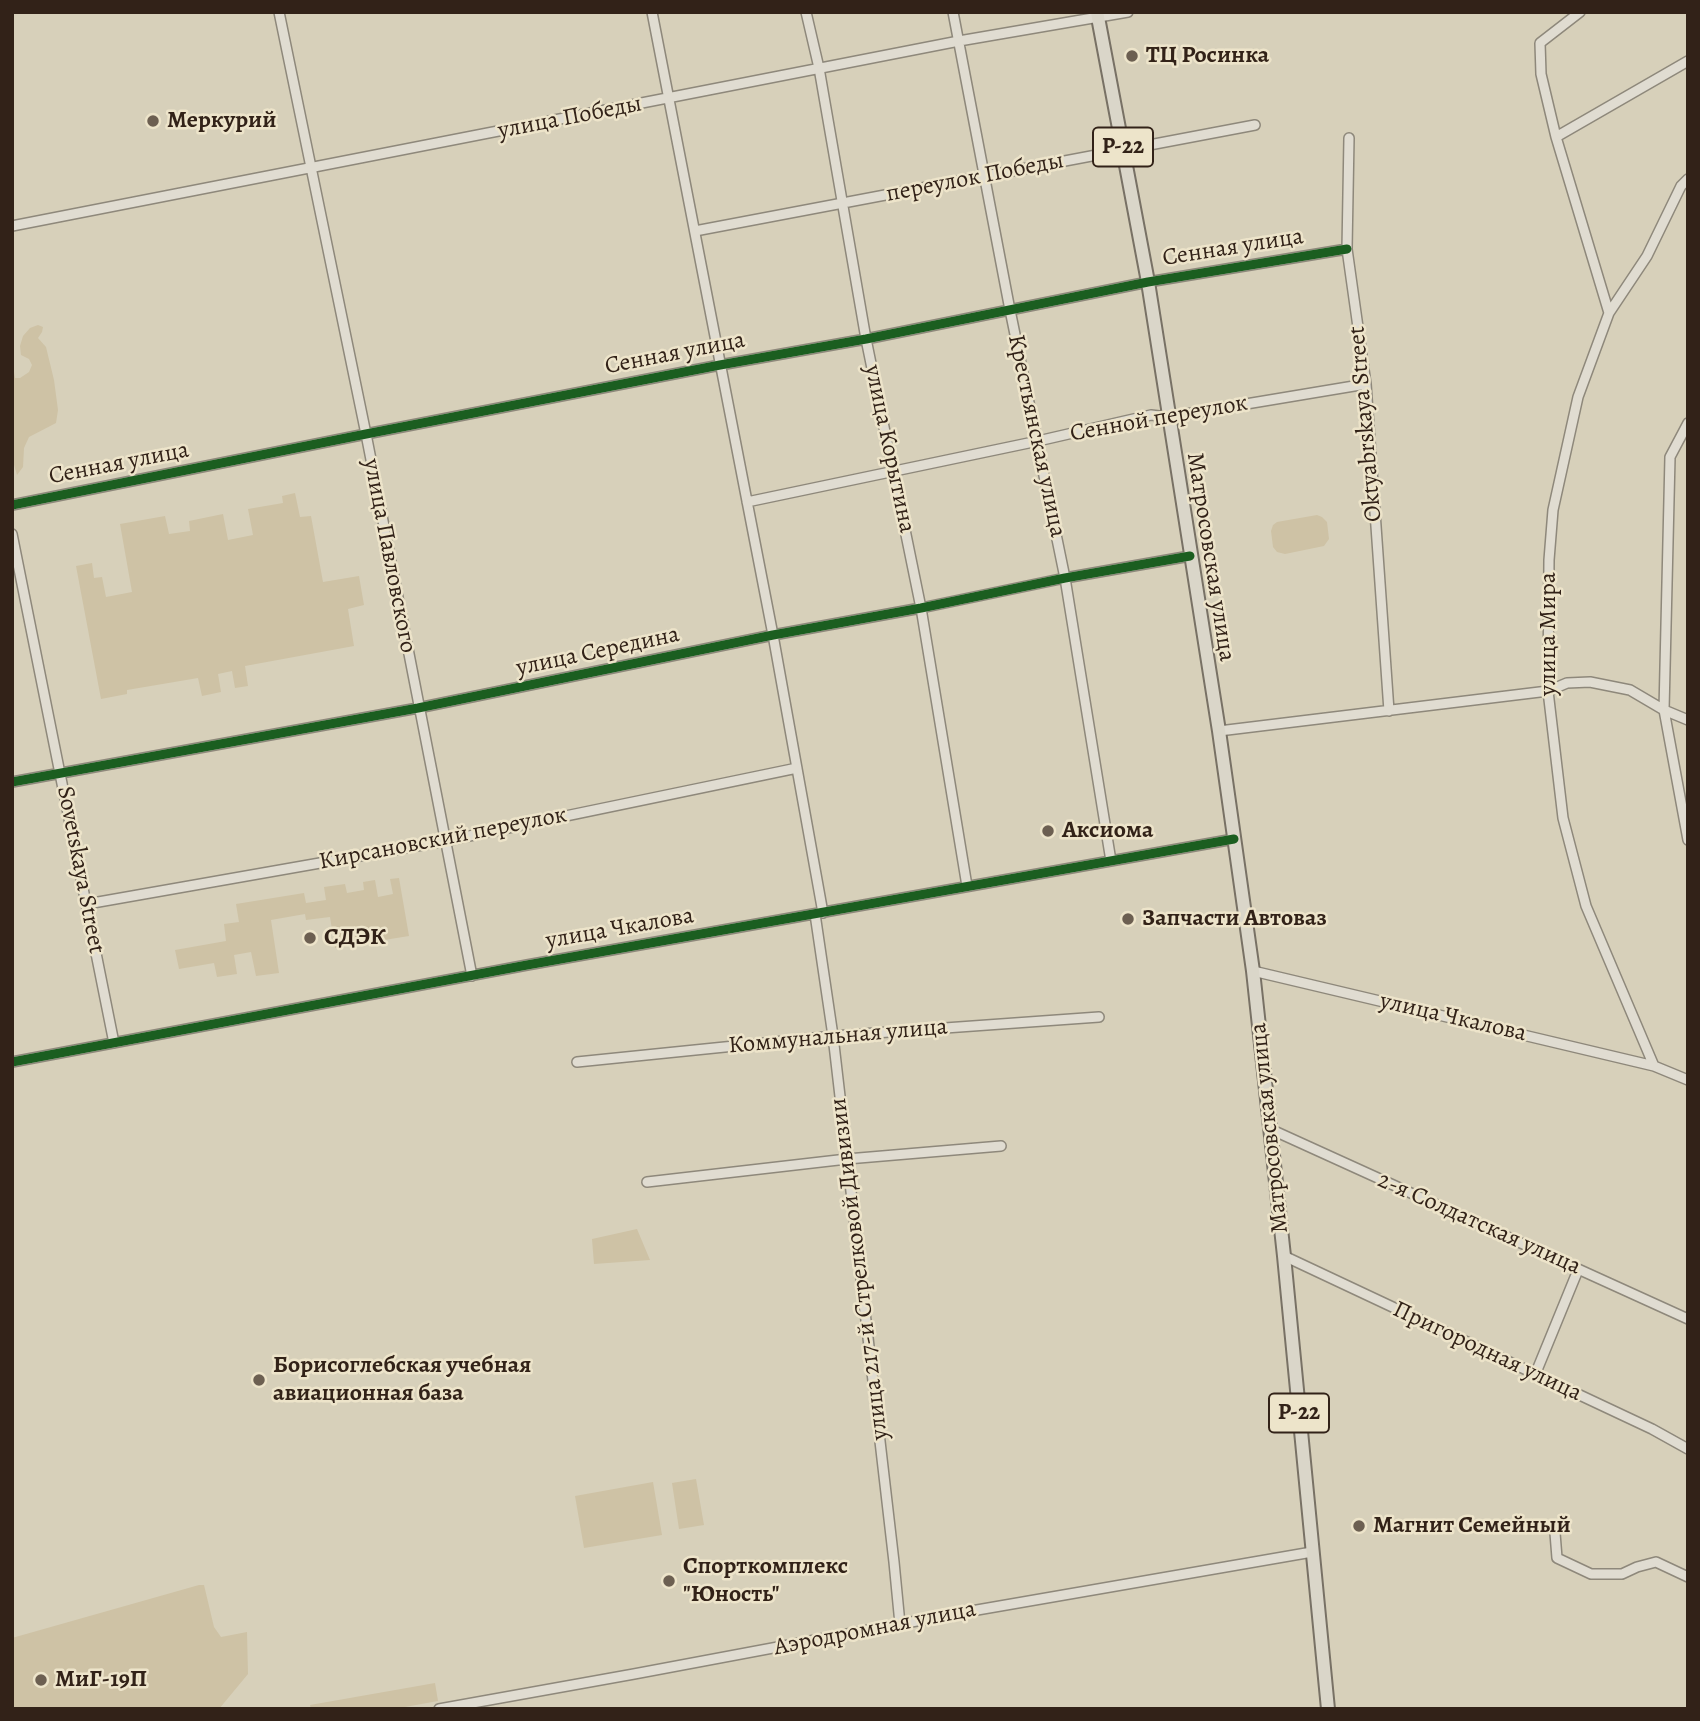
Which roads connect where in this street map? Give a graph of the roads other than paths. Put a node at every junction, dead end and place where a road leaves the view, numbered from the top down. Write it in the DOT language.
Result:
graph roads {
  1 [pos="279,12"];
  2 [pos="652,12"];
  3 [pos="806,12"];
  4 [pos="953,12"];
  5 [pos="1128,12"];
  6 [pos="1580,12"];
  7 [pos="1098,15"];
  8 [pos="959,41"];
  9 [pos="1688,61"];
  10 [pos="818,68"];
  11 [pos="670,98"];
  12 [pos="1255,125"];
  13 [pos="1556,137"];
  14 [pos="1349,138"];
  15 [pos="1124,150"];
  16 [pos="310,167"];
  17 [pos="985,175"];
  18 [pos="1688,179"];
  19 [pos="843,204"];
  20 [pos="12,226"];
  21 [pos="695,231"];
  22 [pos="1347,249"];
  23 [pos="1148,282"];
  24 [pos="1010,310"];
  25 [pos="1609,313"];
  26 [pos="866,339"];
  27 [pos="720,365"];
  28 [pos="1366,384"];
  29 [pos="1168,417"];
  30 [pos="1688,422"];
  31 [pos="366,434"];
  32 [pos="1038,441"];
  33 [pos="894,471"];
  34 [pos="747,502"];
  35 [pos="12,505"];
  36 [pos="12,534"];
  37 [pos="1190,556"];
  38 [pos="1065,578"];
  39 [pos="921,608"];
  40 [pos="773,635"];
  41 [pos="1548,691"];
  42 [pos="418,708"];
  43 [pos="1664,710"];
  44 [pos="1389,711"];
  45 [pos="1688,720"];
  46 [pos="1219,731"];
  47 [pos="797,768"];
  48 [pos="60,772"];
  49 [pos="12,782"];
  50 [pos="1234,839"];
  51 [pos="1688,840"];
  52 [pos="445,841"];
  53 [pos="1111,861"];
  54 [pos="967,886"];
  55 [pos="87,904"];
  56 [pos="819,914"];
  57 [pos="1252,971"];
  58 [pos="472,976"];
  59 [pos="1099,1017"];
  60 [pos="834,1036"];
  61 [pos="114,1042"];
  62 [pos="12,1062"];
  63 [pos="577,1062"];
  64 [pos="1654,1066"];
  65 [pos="1688,1080"];
  66 [pos="1270,1129"];
  67 [pos="1001,1146"];
  68 [pos="847,1159"];
  69 [pos="647,1182"];
  70 [pos="1284,1256"];
  71 [pos="1578,1270"];
  72 [pos="1688,1319"];
  73 [pos="1535,1375"];
  74 [pos="1688,1450"];
  75 [pos="1555,1532"];
  76 [pos="1312,1552"];
  77 [pos="1688,1577"];
  78 [pos="900,1624"];
  79 [pos="439,1709"];
  80 [pos="1328,1709"];
  1 -- 16 [label="street, улица Павловского"];
  2 -- 11 [label="street, улица 217-й Стрелковой Дивизии"];
  3 -- 10 [label="street, улица Корытина"];
  4 -- 8 [label="street, Крестьянская улица"];
  5 -- 7 [label="street, улица Победы"];
  6 -- 13 [label="street"];
  7 -- 8 [label="street, улица Победы"];
  7 -- 15 [label="highway, Матросовская улица / Р-22"];
  8 -- 10 [label="street, улица Победы"];
  8 -- 17 [label="street, Крестьянская улица"];
  9 -- 13 [label="street"];
  10 -- 11 [label="street, улица Победы"];
  10 -- 19 [label="street, улица Корытина"];
  11 -- 16 [label="street, улица Победы"];
  11 -- 21 [label="street, улица 217-й Стрелковой Дивизии"];
  12 -- 15 [label="street, переулок Победы"];
  13 -- 25 [label="street"];
  14 -- 22 [label="street, Oktyabrskaya Street"];
  15 -- 17 [label="street, переулок Победы"];
  15 -- 23 [label="highway, Матросовская улица / Р-22"];
  16 -- 20 [label="street, улица Победы"];
  16 -- 31 [label="street, улица Павловского"];
  17 -- 19 [label="street, переулок Победы"];
  17 -- 24 [label="street, Крестьянская улица"];
  18 -- 25 [label="street, улица Мира"];
  19 -- 21 [label="street, переулок Победы"];
  19 -- 26 [label="street, улица Корытина"];
  21 -- 27 [label="street, улица 217-й Стрелковой Дивизии"];
  22 -- 23 [label="street, Сенная улица"];
  22 -- 28 [label="street, Oktyabrskaya Street"];
  23 -- 24 [label="street, Сенная улица"];
  23 -- 29 [label="highway, Матросовская улица / Р-22"];
  24 -- 26 [label="street, Сенная улица"];
  24 -- 32 [label="street, Крестьянская улица"];
  25 -- 41 [label="street, улица Мира"];
  26 -- 27 [label="street, Сенная улица"];
  26 -- 33 [label="street, улица Корытина"];
  27 -- 31 [label="street, Сенная улица"];
  27 -- 34 [label="street, улица 217-й Стрелковой Дивизии"];
  28 -- 29 [label="street, Сенной переулок"];
  28 -- 44 [label="street, Oktyabrskaya Street"];
  29 -- 32 [label="street, Сенной переулок"];
  29 -- 37 [label="highway, Матросовская улица / Р-22"];
  30 -- 43 [label="street"];
  31 -- 35 [label="street, Сенная улица"];
  31 -- 42 [label="street, улица Павловского"];
  32 -- 33 [label="street, Сенной переулок"];
  32 -- 38 [label="street, Крестьянская улица"];
  33 -- 34 [label="street, Сенной переулок"];
  33 -- 39 [label="street, улица Корытина"];
  34 -- 40 [label="street, улица 217-й Стрелковой Дивизии"];
  36 -- 48 [label="street, Sovetskaya Street"];
  37 -- 38 [label="street, улица Середина"];
  37 -- 46 [label="highway, Матросовская улица / Р-22"];
  38 -- 39 [label="street, улица Середина"];
  38 -- 53 [label="street, Крестьянская улица"];
  39 -- 40 [label="street, улица Середина"];
  39 -- 54 [label="street, улица Корытина"];
  40 -- 42 [label="street, улица Середина"];
  40 -- 47 [label="street, улица 217-й Стрелковой Дивизии"];
  41 -- 43 [label="street"];
  41 -- 44 [label="street"];
  41 -- 64 [label="street, улица Мира"];
  42 -- 48 [label="street, улица Середина"];
  42 -- 52 [label="street, улица Павловского"];
  43 -- 45 [label="street"];
  43 -- 51 [label="street"];
  44 -- 46 [label="street"];
  46 -- 50 [label="highway, Матросовская улица / Р-22"];
  47 -- 52 [label="street, Кирсановский переулок"];
  47 -- 56 [label="street, улица 217-й Стрелковой Дивизии"];
  48 -- 49 [label="street, улица Середина"];
  48 -- 55 [label="street, Sovetskaya Street"];
  50 -- 53 [label="street, улица Чкалова"];
  50 -- 57 [label="highway, Матросовская улица / Р-22"];
  52 -- 55 [label="street, Кирсановский переулок"];
  52 -- 58 [label="street, улица Павловского"];
  53 -- 54 [label="street, улица Чкалова"];
  54 -- 56 [label="street, улица Чкалова"];
  55 -- 61 [label="street, Sovetskaya Street"];
  56 -- 58 [label="street, улица Чкалова"];
  56 -- 60 [label="street, улица 217-й Стрелковой Дивизии"];
  57 -- 64 [label="street, улица Чкалова"];
  57 -- 66 [label="highway, Матросовская улица / Р-22"];
  58 -- 61 [label="street, улица Чкалова"];
  59 -- 60 [label="street, Коммунальная улица"];
  60 -- 63 [label="street, Коммунальная улица"];
  60 -- 68 [label="street, улица 217-й Стрелковой Дивизии"];
  61 -- 62 [label="street, улица Чкалова"];
  64 -- 65 [label="street"];
  66 -- 70 [label="highway, Матросовская улица / Р-22"];
  66 -- 71 [label="street, 2-я Солдатская улица"];
  67 -- 68 [label="street"];
  68 -- 69 [label="street"];
  68 -- 78 [label="street, улица 217-й Стрелковой Дивизии"];
  70 -- 73 [label="street, Пригородная улица"];
  70 -- 76 [label="highway, Матросовская улица / Р-22"];
  71 -- 72 [label="street, 2-я Солдатская улица"];
  71 -- 73 [label="street"];
  73 -- 74 [label="street, Пригородная улица"];
  75 -- 77 [label="street"];
  76 -- 78 [label="street, Аэродромная улица"];
  76 -- 80 [label="highway, Матросовская улица / Р-22"];
  78 -- 79 [label="street, Аэродромная улица"];
}
